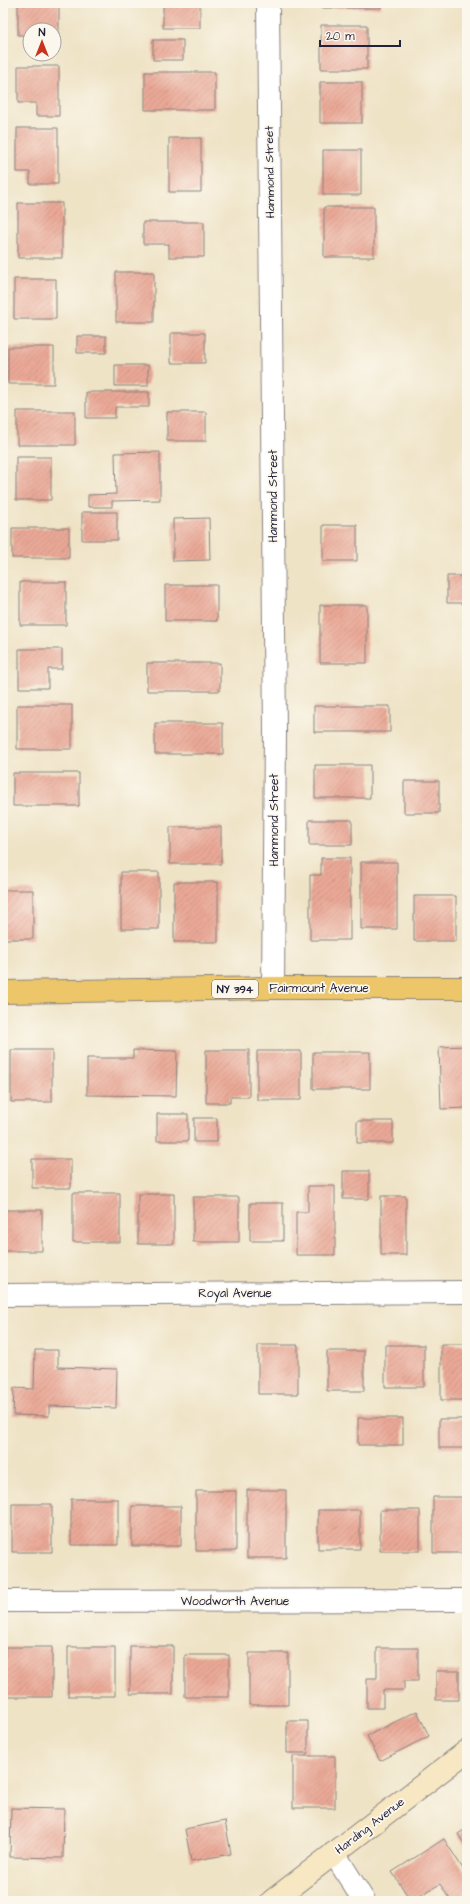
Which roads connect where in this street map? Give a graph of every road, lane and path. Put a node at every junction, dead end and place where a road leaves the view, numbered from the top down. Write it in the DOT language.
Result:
graph roads {
  1 [pos="268,3"];
  2 [pos="273,988"];
  3 [pos="467,988"];
  4 [pos="3,992"];
  5 [pos="467,1292"];
  6 [pos="3,1295"];
  7 [pos="467,1600"];
  8 [pos="3,1601"];
  9 [pos="467,1751"];
  10 [pos="334,1853"];
  11 [pos="272,1901"];
  12 [pos="364,1901"];
  1 -- 2 [label="street, Hammond Street"];
  2 -- 3 [label="main road, Fairmount Avenue / NY 394"];
  2 -- 4 [label="main road, Fairmount Avenue / NY 394"];
  5 -- 6 [label="street, Royal Avenue"];
  7 -- 8 [label="street, Woodworth Avenue"];
  9 -- 10 [label="street, Harding Avenue"];
  10 -- 11 [label="street, Harding Avenue"];
  10 -- 12 [label="street"];
}
